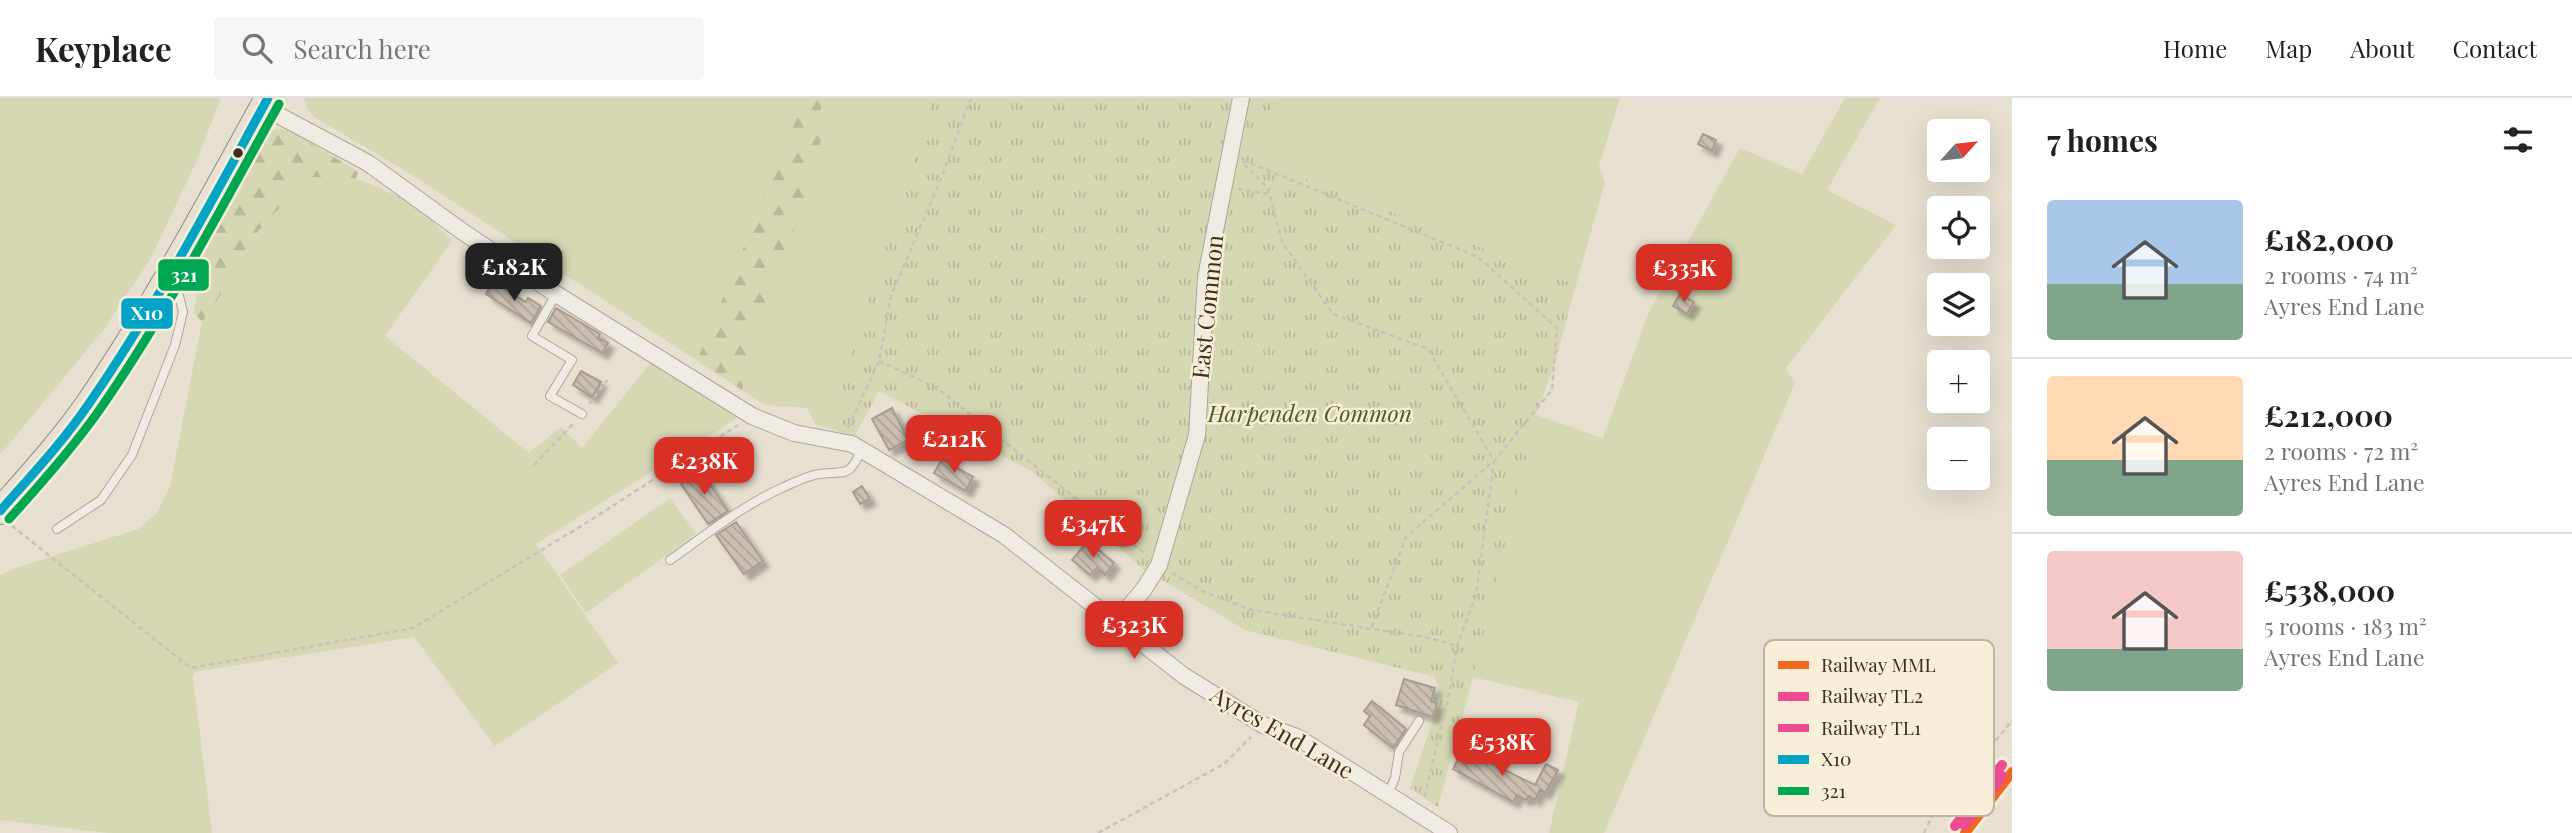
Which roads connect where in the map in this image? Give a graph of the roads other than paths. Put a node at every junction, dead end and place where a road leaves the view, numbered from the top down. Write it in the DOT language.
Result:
graph roads {
  1 [pos="1241,98"];
  2 [pos="266,102"];
  3 [pos="167,277"];
  4 [pos="556,294"];
  5 [pos="582,414"];
  6 [pos="862,450"];
  7 [pos="5,517"];
  8 [pos="57,529"];
  9 [pos="670,559"];
  10 [pos="1115,623"];
  11 [pos="1419,721"];
  12 [pos="1387,796"];
  13 [pos="1449,833"];
  1 -- 10 [label="street, East Common"];
  2 -- 3 [label="main road"];
  2 -- 4 [label="street, Ayres End Lane"];
  3 -- 7 [label="main road"];
  3 -- 8 [label="lane"];
  4 -- 5 [label="lane"];
  4 -- 6 [label="street, Ayres End Lane"];
  6 -- 9 [label="lane"];
  6 -- 10 [label="street, Ayres End Lane"];
  10 -- 12 [label="street, Ayres End Lane"];
  11 -- 12 [label="lane"];
  12 -- 13 [label="street, Ayres End Lane"];
}
